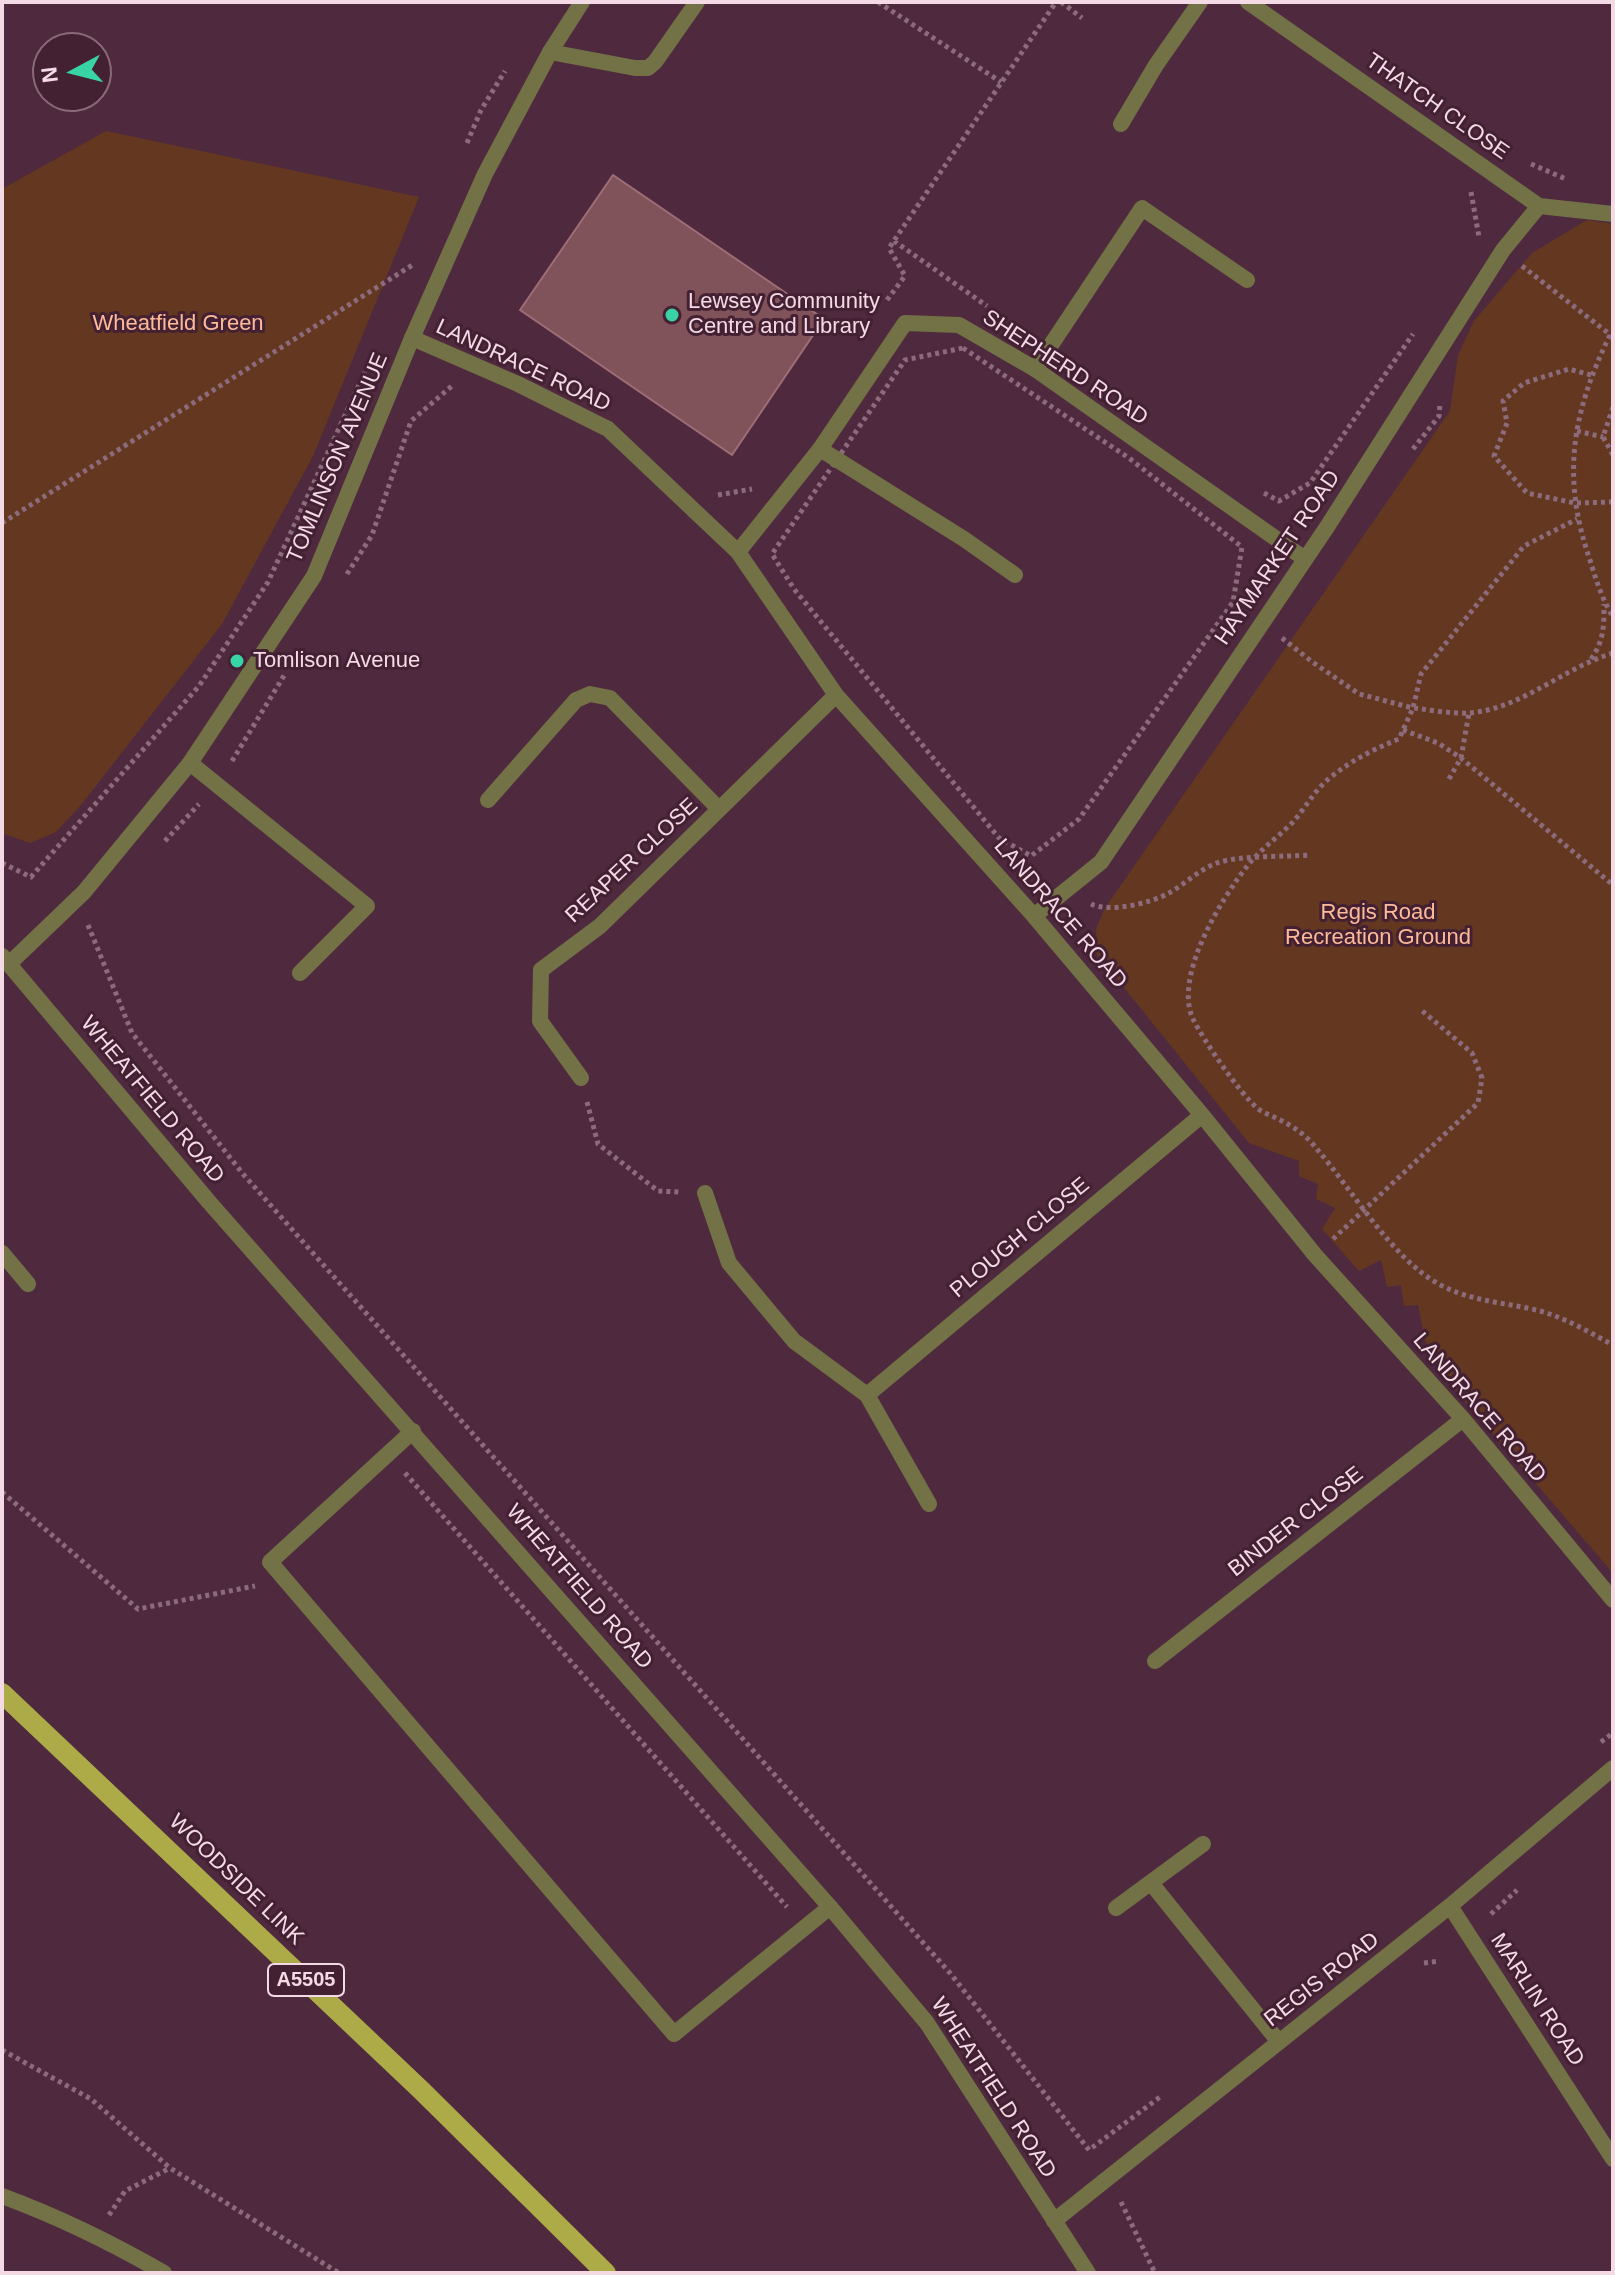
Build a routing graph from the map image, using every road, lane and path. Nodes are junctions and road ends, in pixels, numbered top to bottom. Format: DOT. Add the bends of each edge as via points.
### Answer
graph roads {
  1 [pos="582,2"];
  2 [pos="697,2"];
  3 [pos="878,2"];
  4 [pos="1058,2"];
  5 [pos="1200,2"];
  6 [pos="1248,2"];
  7 [pos="1082,18"];
  8 [pos="550,52"];
  9 [pos="506,69"];
  10 [pos="1001,82"];
  11 [pos="1121,124"];
  12 [pos="463,152"];
  13 [pos="1469,181"];
  14 [pos="1539,206"];
  15 [pos="1613,214"];
  16 [pos="1480,238"];
  17 [pos="420,250"];
  18 [pos="1503,250"];
  19 [pos="414,264"];
  20 [pos="408,276"];
  21 [pos="905,276"];
  22 [pos="1247,280"];
  23 [pos="1417,328"];
  24 [pos="1612,336"];
  25 [pos="412,338"];
  26 [pos="367,367"];
  27 [pos="1035,369"];
  28 [pos="1591,375"];
  29 [pos="457,381"];
  30 [pos="1613,407"];
  31 [pos="1577,431"];
  32 [pos="1603,437"];
  33 [pos="820,449"];
  34 [pos="1613,455"];
  35 [pos="838,461"];
  36 [pos="1279,501"];
  37 [pos="1613,502"];
  38 [pos="1575,503"];
  39 [pos="1577,519"];
  40 [pos="2,523"];
  41 [pos="738,552"];
  42 [pos="1305,559"];
  43 [pos="347,575"];
  44 [pos="1015,575"];
  45 [pos="1604,602"];
  46 [pos="1613,617"];
  47 [pos="1277,634"];
  48 [pos="1613,653"];
  49 [pos="1591,660"];
  50 [pos="290,667"];
  51 [pos="836,695"];
  52 [pos="1413,708"];
  53 [pos="1469,713"];
  54 [pos="1403,730"];
  55 [pos="1461,758"];
  56 [pos="190,763"];
  57 [pos="1449,779"];
  58 [pos="217,785"];
  59 [pos="488,800"];
  60 [pos="719,809"];
  61 [pos="163,843"];
  62 [pos="1310,855"];
  63 [pos="1255,858"];
  64 [pos="2,863"];
  65 [pos="1613,885"];
  66 [pos="1080,899"];
  67 [pos="98,914"];
  68 [pos="1034,916"];
  69 [pos="6,960"];
  70 [pos="300,973"];
  71 [pos="1420,1009"];
  72 [pos="581,1078"];
  73 [pos="1202,1115"];
  74 [pos="705,1193"];
  75 [pos="1365,1209"];
  76 [pos="2,1253"];
  77 [pos="1315,1255"];
  78 [pos="28,1284"];
  79 [pos="1613,1345"];
  80 [pos="867,1395"];
  81 [pos="1463,1419"];
  82 [pos="413,1431"];
  83 [pos="390,1453"];
  84 [pos="2,1492"];
  85 [pos="929,1504"];
  86 [pos="285,1579"];
  87 [pos="1613,1600"];
  88 [pos="1155,1661"];
  89 [pos="2,1693"];
  90 [pos="1613,1768"];
  91 [pos="1203,1844"];
  92 [pos="1151,1883"];
  93 [pos="1450,1906"];
  94 [pos="830,1907"];
  95 [pos="1116,1908"];
  96 [pos="806,1927"];
  97 [pos="1279,2042"];
  98 [pos="2,2050"];
  99 [pos="1089,2150"];
  100 [pos="1613,2159"];
  101 [pos="170,2168"];
  102 [pos="2,2196"];
  103 [pos="1120,2201"];
  104 [pos="109,2216"];
  105 [pos="1054,2221"];
  106 [pos="164,2273"];
  107 [pos="339,2273"];
  108 [pos="606,2273"];
  109 [pos="1088,2273"];
  110 [pos="1155,2273"];
  1 -- 8 [label="street, TOMLINSON AVENUE"];
  2 -- 8 [label="street" via="648,68"];
  3 -- 10 [label="path"];
  4 -- 7 [label="path"];
  4 -- 10 [label="path"];
  5 -- 11 [label="street"];
  6 -- 14 [label="street, THATCH CLOSE"];
  8 -- 25 [label="street, TOMLINSON AVENUE" via="485,174"];
  9 -- 12 [label="path"];
  10 -- 21 [label="path" via="889,248"];
  13 -- 16 [label="path"];
  14 -- 15 [label="street, THATCH CLOSE"];
  14 -- 18 [label="street, HAYMARKET ROAD"];
  17 -- 19 [label="path"];
  18 -- 24 [label="path"];
  18 -- 42 [label="street, HAYMARKET ROAD"];
  19 -- 20 [label="path"];
  19 -- 40 [label="path"];
  22 -- 27 [label="street" via="1142,208"];
  23 -- 36 [label="path" via="1310,483"];
  24 -- 28 [label="path"];
  25 -- 41 [label="street, LANDRACE ROAD" via="608,429"];
  25 -- 56 [label="street, TOMLINSON AVENUE" via="314,576"];
  26 -- 64 [label="path" via="268,582 199,686 31,877"];
  27 -- 33 [label="street, SHEPHERD ROAD" via="959,325 905,323"];
  27 -- 42 [label="street, SHEPHERD ROAD"];
  28 -- 31 [label="path"];
  28 -- 38 [label="path" via="1569,369 1524,383 1503,401 1507,423 1494,456 1527,493"];
  29 -- 43 [label="path" via="411,421 372,535"];
  30 -- 32 [label="path"];
  31 -- 32 [label="path"];
  31 -- 38 [label="path"];
  32 -- 34 [label="path"];
  33 -- 35 [label="street"];
  33 -- 41 [label="street, SHEPHERD ROAD"];
  35 -- 35 [label="path" via="772,554 794,589 999,838 1031,856 1079,819 1233,602 1242,547 1129,458 963,348 905,360"];
  35 -- 44 [label="street"];
  37 -- 38 [label="path"];
  38 -- 39 [label="path"];
  39 -- 45 [label="path"];
  39 -- 52 [label="path" via="1524,546 1421,674"];
  41 -- 51 [label="street, LANDRACE ROAD"];
  42 -- 68 [label="street, HAYMARKET ROAD" via="1101,862"];
  45 -- 46 [label="path"];
  45 -- 49 [label="path" via="1601,645"];
  47 -- 52 [label="path" via="1359,694"];
  48 -- 49 [label="path"];
  49 -- 53 [label="path" via="1509,704"];
  50 -- 58 [label="path"];
  51 -- 60 [label="street, REAPER CLOSE"];
  51 -- 68 [label="street, LANDRACE ROAD"];
  52 -- 53 [label="path"];
  52 -- 54 [label="path"];
  53 -- 55 [label="path"];
  54 -- 55 [label="path"];
  54 -- 63 [label="path" via="1399,739 1328,779"];
  55 -- 57 [label="path"];
  55 -- 65 [label="path"];
  56 -- 58 [label="street"];
  56 -- 69 [label="street, TOMLINSON AVENUE" via="84,892"];
  58 -- 61 [label="path"];
  58 -- 70 [label="street" via="367,906"];
  59 -- 60 [label="street" via="576,700 590,694 610,698"];
  60 -- 72 [label="street, REAPER CLOSE" via="600,926 541,970 540,1021"];
  62 -- 63 [label="path"];
  63 -- 66 [label="path" via="1217,863 1166,895 1124,906 1101,909"];
  63 -- 75 [label="path" via="1202,939 1191,974 1191,1016 1258,1109 1306,1137"];
  67 -- 99 [label="path" via="88,925 132,1033 243,1174 950,1973"];
  68 -- 73 [label="street, LANDRACE ROAD"];
  69 -- 82 [label="street, WHEATFIELD ROAD" via="209,1202"];
  71 -- 75 [label="path" via="1472,1053 1482,1078 1478,1103"];
  72 -- 74 [label="path" via="598,1144 658,1191"];
  73 -- 77 [label="street, LANDRACE ROAD"];
  73 -- 80 [label="street, PLOUGH CLOSE"];
  74 -- 80 [label="street" via="729,1263 794,1341"];
  75 -- 77 [label="path"];
  75 -- 79 [label="path" via="1404,1255 1437,1283 1482,1301 1538,1311"];
  76 -- 78 [label="street"];
  77 -- 81 [label="street, LANDRACE ROAD"];
  80 -- 85 [label="street"];
  81 -- 87 [label="street, LANDRACE ROAD"];
  81 -- 88 [label="street, BINDER CLOSE"];
  82 -- 83 [label="street"];
  82 -- 94 [label="street, WHEATFIELD ROAD"];
  83 -- 86 [label="street" via="270,1562"];
  83 -- 96 [label="path"];
  84 -- 86 [label="path" via="138,1609"];
  86 -- 96 [label="street" via="674,2034"];
  89 -- 108 [label="main road, WOODSIDE LINK / A5505" via="410,2079"];
  90 -- 93 [label="street, REGIS ROAD"];
  91 -- 92 [label="street"];
  92 -- 95 [label="street"];
  92 -- 97 [label="street"];
  93 -- 97 [label="street, REGIS ROAD"];
  93 -- 100 [label="street, MARLIN ROAD"];
  94 -- 96 [label="street"];
  94 -- 105 [label="street, WHEATFIELD ROAD" via="927,2023"];
  97 -- 105 [label="street, REGIS ROAD"];
  98 -- 101 [label="path" via="91,2099"];
  101 -- 104 [label="path" via="125,2191"];
  101 -- 107 [label="path"];
  102 -- 106 [label="street" via="78,2227"];
  103 -- 110 [label="path"];
  105 -- 109 [label="street, WHEATFIELD ROAD"];
}
